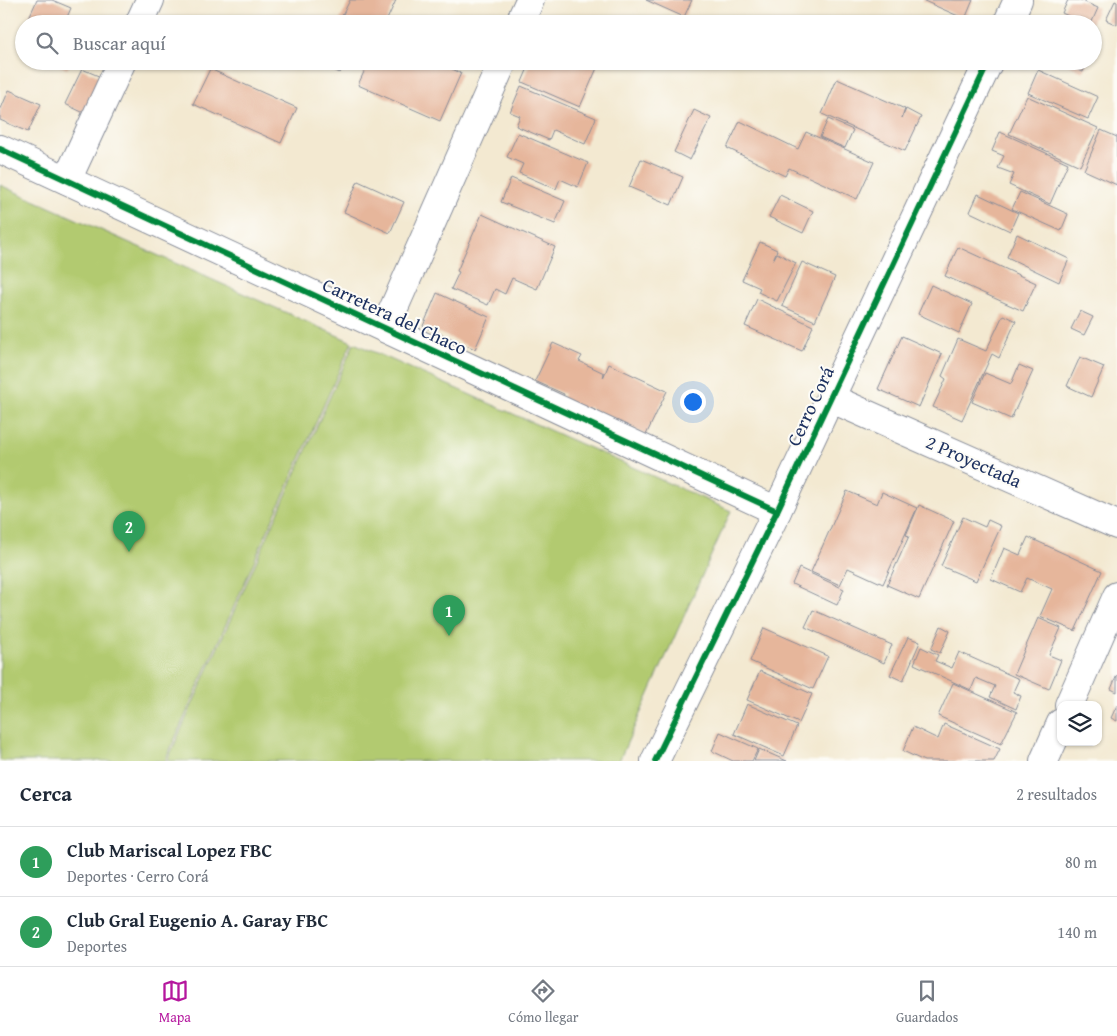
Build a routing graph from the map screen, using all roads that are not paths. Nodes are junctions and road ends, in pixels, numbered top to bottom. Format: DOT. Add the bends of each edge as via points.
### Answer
graph roads {
  1 [pos="150,0"];
  2 [pos="530,0"];
  3 [pos="1018,0"];
  4 [pos="143,15"];
  5 [pos="523,15"];
  6 [pos="1010,15"];
  7 [pos="118,70"];
  8 [pos="499,70"];
  9 [pos="985,70"];
  10 [pos="0,149"];
  11 [pos="67,180"];
  12 [pos="385,328"];
  13 [pos="830,398"];
  14 [pos="776,511"];
  15 [pos="1117,525"];
  16 [pos="1117,596"];
  17 [pos="1071,701"];
  18 [pos="1057,732"];
  19 [pos="655,761"];
  20 [pos="1044,761"];
  1 -- 4 [label="street"];
  2 -- 5 [label="street"];
  3 -- 6 [label="street"];
  7 -- 11 [label="street"];
  8 -- 12 [label="street"];
  9 -- 13 [label="street, Cerro Corá"];
  10 -- 11 [label="street, Carretera del Chaco"];
  11 -- 12 [label="street, Carretera del Chaco"];
  12 -- 14 [label="street, Carretera del Chaco"];
  13 -- 14 [label="street, Cerro Corá"];
  13 -- 15 [label="street, 2 Proyectada"];
  14 -- 19 [label="street, Cerro Corá"];
  16 -- 17 [label="street"];
  18 -- 20 [label="street"];
}
